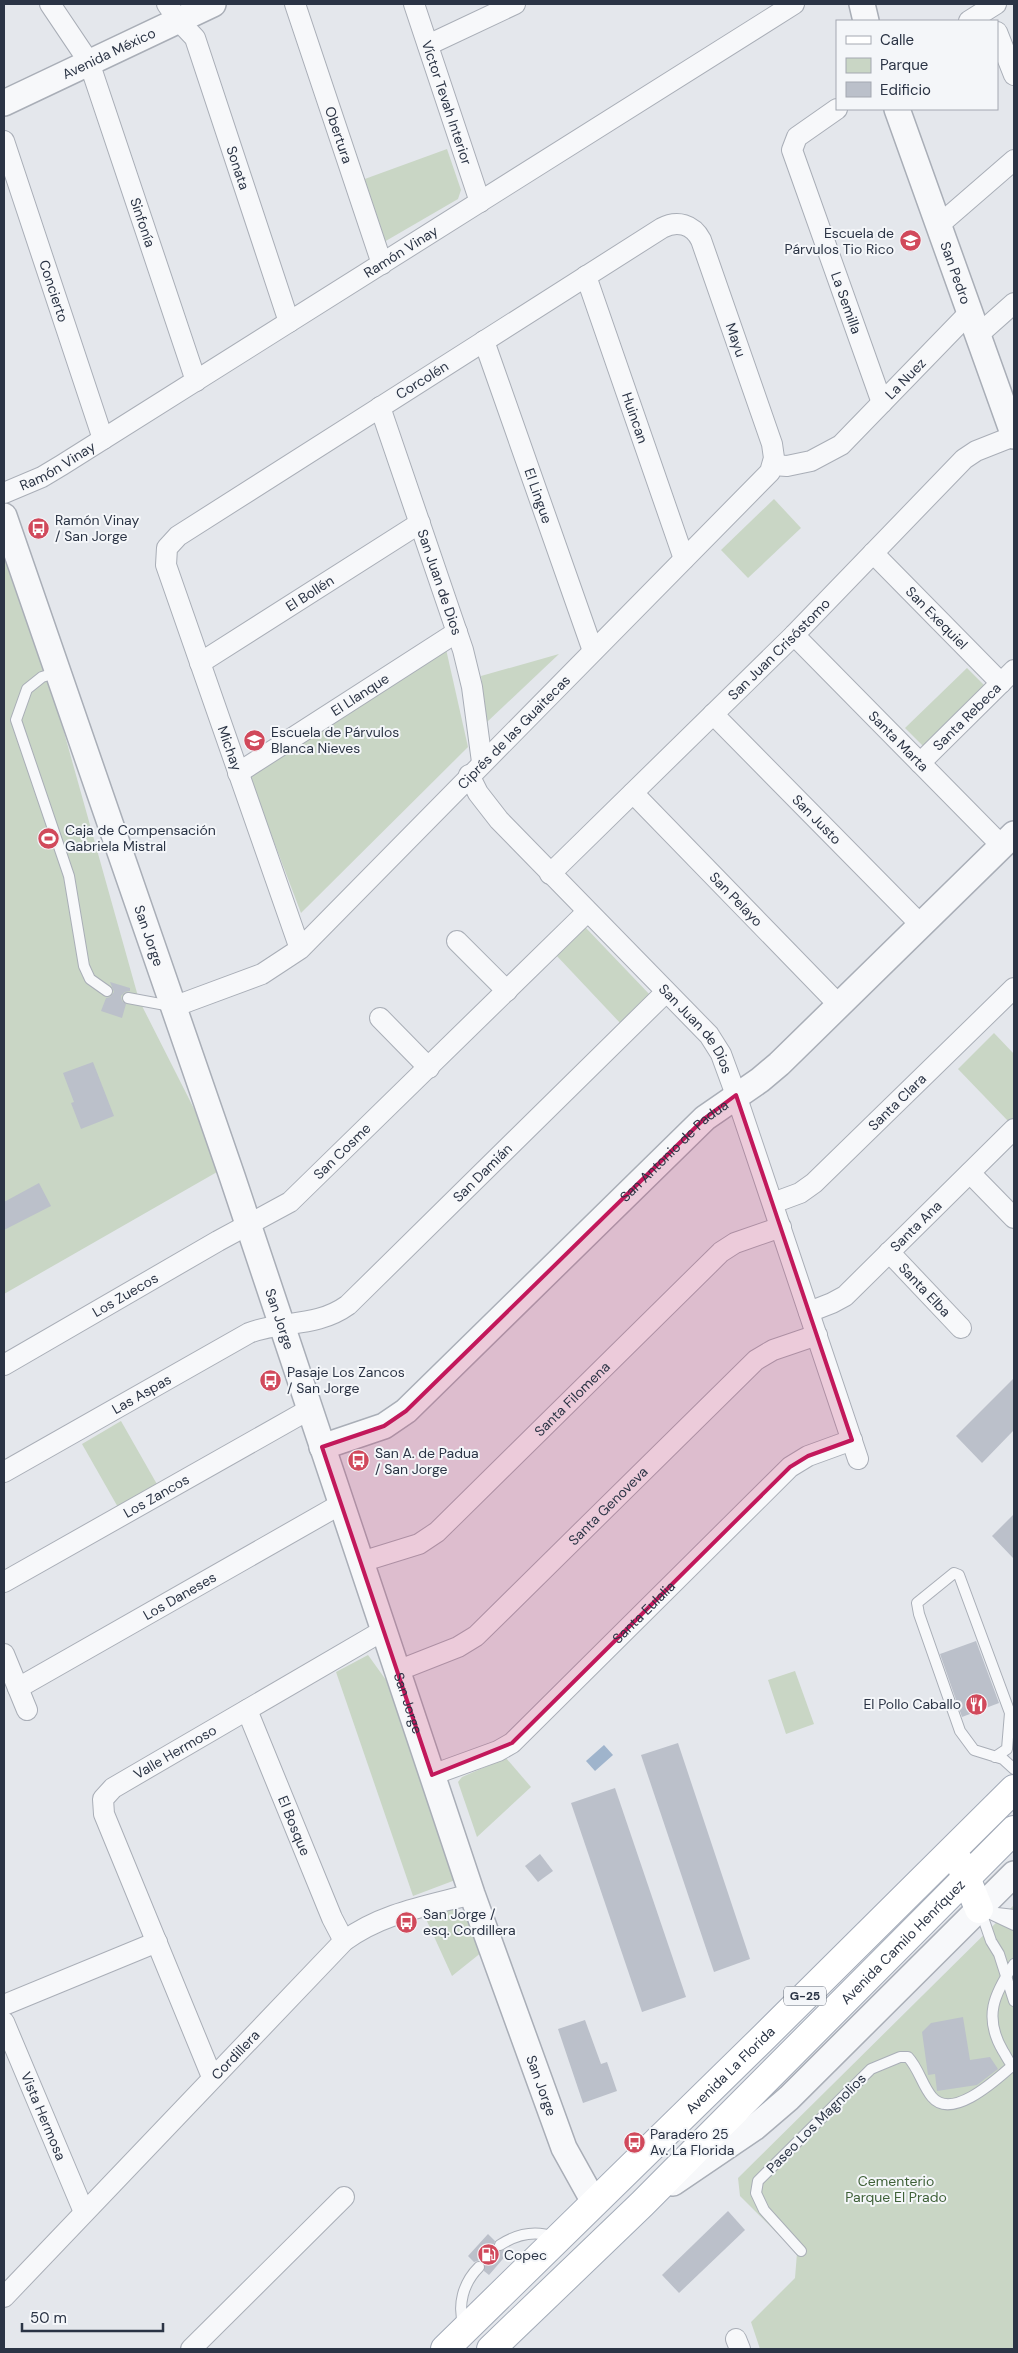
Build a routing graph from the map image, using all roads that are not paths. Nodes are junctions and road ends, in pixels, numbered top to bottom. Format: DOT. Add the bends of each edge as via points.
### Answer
graph roads {
  1 [pos="50,4"];
  2 [pos="213,4"];
  3 [pos="295,4"];
  4 [pos="414,4"];
  5 [pos="514,4"];
  6 [pos="794,4"];
  7 [pos="862,4"];
  8 [pos="992,11"];
  9 [pos="173,12"];
  10 [pos="866,20"];
  11 [pos="971,20"];
  12 [pos="998,35"];
  13 [pos="428,45"];
  14 [pos="89,62"];
  15 [pos="1014,76"];
  16 [pos="4,103"];
  17 [pos="836,110"];
  18 [pos="897,110"];
  19 [pos="4,141"];
  20 [pos="1014,160"];
  21 [pos="480,202"];
  22 [pos="683,224"];
  23 [pos="939,225"];
  24 [pos="382,264"];
  25 [pos="586,276"];
  26 [pos="1014,302"];
  27 [pos="970,312"];
  28 [pos="289,322"];
  29 [pos="978,335"];
  30 [pos="484,341"];
  31 [pos="196,381"];
  32 [pos="1006,390"];
  33 [pos="882,403"];
  34 [pos="380,407"];
  35 [pos="1014,436"];
  36 [pos="103,440"];
  37 [pos="773,465"];
  38 [pos="4,493"];
  39 [pos="4,516"];
  40 [pos="420,523"];
  41 [pos="167,548"];
  42 [pos="873,553"];
  43 [pos="684,559"];
  44 [pos="457,632"];
  45 [pos="794,635"];
  46 [pos="593,650"];
  47 [pos="200,663"];
  48 [pos="58,672"];
  49 [pos="1008,677"];
  50 [pos="713,714"];
  51 [pos="920,763"];
  52 [pos="475,769"];
  53 [pos="238,773"];
  54 [pos="633,793"];
  55 [pos="1008,840"];
  56 [pos="550,874"];
  57 [pos="587,912"];
  58 [pos="921,925"];
  59 [pos="457,941"];
  60 [pos="300,949"];
  61 [pos="1014,988"];
  62 [pos="108,991"];
  63 [pos="507,991"];
  64 [pos="666,992"];
  65 [pos="128,998"];
  66 [pos="839,1005"];
  67 [pos="173,1007"];
  68 [pos="380,1018"];
  69 [pos="429,1068"];
  70 [pos="736,1096"];
  71 [pos="1014,1129"];
  72 [pos="970,1173"];
  73 [pos="773,1203"];
  74 [pos="1014,1218"];
  75 [pos="248,1224"];
  76 [pos="781,1227"];
  77 [pos="889,1252"];
  78 [pos="809,1312"];
  79 [pos="282,1326"];
  80 [pos="961,1328"];
  81 [pos="817,1335"];
  82 [pos="4,1365"];
  83 [pos="310,1409"];
  84 [pos="852,1440"];
  85 [pos="322,1447"];
  86 [pos="858,1459"];
  87 [pos="4,1472"];
  88 [pos="341,1504"];
  89 [pos="361,1562"];
  90 [pos="4,1582"];
  91 [pos="384,1630"];
  92 [pos="4,1654"];
  93 [pos="397,1671"];
  94 [pos="18,1688"];
  95 [pos="27,1710"];
  96 [pos="247,1710"];
  97 [pos="995,1757"];
  98 [pos="1014,1769"];
  99 [pos="432,1775"];
  100 [pos="1014,1789"];
  101 [pos="974,1827"];
  102 [pos="1014,1830"];
  103 [pos="1014,1874"];
  104 [pos="965,1878"];
  105 [pos="472,1894"];
  106 [pos="979,1908"];
  107 [pos="1014,1915"];
  108 [pos="1014,1925"];
  109 [pos="344,1941"];
  110 [pos="156,1942"];
  111 [pos="1014,1964"];
  112 [pos="1006,1976"];
  113 [pos="1014,2001"];
  114 [pos="4,2004"];
  115 [pos="4,2022"];
  116 [pos="1013,2067"];
  117 [pos="212,2077"];
  118 [pos="344,2197"];
  119 [pos="594,2202"];
  120 [pos="642,2204"];
  121 [pos="84,2212"];
  122 [pos="558,2238"];
  123 [pos="500,2245"];
  124 [pos="801,2251"];
  125 [pos="479,2266"];
  126 [pos="32,2267"];
  127 [pos="4,2278"];
  128 [pos="4,2297"];
  129 [pos="464,2330"];
  130 [pos="200,2346"];
  131 [pos="445,2349"];
  132 [pos="491,2349"];
  1 -- 14 [label="street, Sinfonía"];
  2 -- 9 [label="street, Avenida México"];
  3 -- 24 [label="street, Obertura"];
  4 -- 13 [label="street, Víctor Tevah Interior"];
  5 -- 13 [label="street"];
  6 -- 21 [label="street, Ramón Vinay"];
  7 -- 10 [label="street"];
  8 -- 11 [label="street"];
  9 -- 14 [label="street, Avenida México"];
  9 -- 28 [label="street, Sonata" via="195,38"];
  12 -- 15 [label="street"];
  13 -- 21 [label="street, Víctor Tevah Interior"];
  14 -- 16 [label="street, Avenida México"];
  14 -- 31 [label="street, Sinfonía"];
  17 -- 33 [label="street, La Semilla" via="797,138 792,146 793,154"];
  18 -- 23 [label="street, San Pedro"];
  19 -- 36 [label="street, Concierto"];
  20 -- 23 [label="street"];
  21 -- 24 [label="street, Ramón Vinay"];
  22 -- 25 [label="street, Corcolén" via="662,228"];
  22 -- 37 [label="street, Mayu" via="694,230 701,240 772,444"];
  23 -- 27 [label="street, San Pedro"];
  24 -- 28 [label="street, Ramón Vinay"];
  25 -- 30 [label="street, Corcolén"];
  25 -- 43 [label="street, Huincan"];
  26 -- 29 [label="street"];
  27 -- 29 [label="street, San Pedro"];
  27 -- 33 [label="street, La Nuez"];
  28 -- 31 [label="street, Ramón Vinay"];
  29 -- 32 [label="street, San Pedro"];
  30 -- 34 [label="street, Corcolén"];
  30 -- 46 [label="street, El Lingue"];
  31 -- 36 [label="street, Ramón Vinay"];
  32 -- 35 [label="street, San Pedro"];
  33 -- 37 [label="street, La Nuez" via="841,445 811,461"];
  34 -- 40 [label="street, San Juan de Dios"];
  34 -- 41 [label="street, Corcolén" via="178,536"];
  35 -- 42 [label="street, San Juan Crisóstomo" via="964,459"];
  36 -- 38 [label="street, Ramón Vinay" via="42,477"];
  37 -- 43 [label="street, Ciprés de las Guaitecas"];
  39 -- 48 [label="street, San Jorge"];
  40 -- 44 [label="street, San Juan de Dios"];
  40 -- 47 [label="street, El Bollén"];
  41 -- 47 [label="street, Michay" via="166,565"];
  42 -- 45 [label="street, San Juan Crisóstomo"];
  42 -- 49 [label="street, San Exequiel"];
  43 -- 46 [label="street, Ciprés de las Guaitecas"];
  44 -- 52 [label="street, San Juan de Dios" via="468,668"];
  44 -- 53 [label="street, El Llanque"];
  45 -- 50 [label="street, San Juan Crisóstomo"];
  45 -- 51 [label="street, Santa Marta"];
  46 -- 52 [label="street, Ciprés de las Guaitecas"];
  47 -- 53 [label="street, Michay"];
  48 -- 62 [label="lane" via="42,677 27,689 16,720 69,876 84,966 90,980"];
  48 -- 67 [label="street, San Jorge"];
  49 -- 51 [label="street, Santa Rebeca"];
  50 -- 54 [label="street, San Juan Crisóstomo"];
  50 -- 58 [label="street, San Justo"];
  51 -- 55 [label="street, Santa Marta"];
  52 -- 56 [label="street, San Juan de Dios" via="478,793 498,820"];
  52 -- 60 [label="street, Ciprés de las Guaitecas"];
  53 -- 60 [label="street, Michay"];
  54 -- 56 [label="street, San Juan Crisóstomo"];
  54 -- 66 [label="street, San Pelayo"];
  55 -- 58 [label="street, San Antonio de Padua"];
  56 -- 57 [label="street, San Juan de Dios"];
  57 -- 63 [label="street, San Cosme"];
  57 -- 64 [label="street, San Juan de Dios"];
  58 -- 66 [label="street, San Antonio de Padua"];
  59 -- 63 [label="street"];
  60 -- 67 [label="street, Ciprés de las Guaitecas" via="262,974"];
  61 -- 73 [label="street, Santa Clara" via="814,1183 800,1193"];
  63 -- 69 [label="street, San Cosme"];
  64 -- 70 [label="street, San Juan de Dios" via="713,1040"];
  64 -- 79 [label="street, San Damián" via="348,1305 326,1317"];
  65 -- 67 [label="lane"];
  66 -- 70 [label="street, San Antonio de Padua" via="779,1064"];
  67 -- 75 [label="street, San Jorge"];
  68 -- 69 [label="street"];
  69 -- 75 [label="street, San Cosme" via="300,1194"];
  70 -- 73 [label="street, San Juan de Dios"];
  70 -- 85 [label="street, San Antonio de Padua" via="701,1122 406,1411 384,1426"];
  71 -- 72 [label="street, Santa Ana"];
  72 -- 74 [label="street"];
  72 -- 77 [label="street, Santa Ana"];
  73 -- 76 [label="street, San Juan de Dios"];
  75 -- 79 [label="street, San Jorge"];
  75 -- 82 [label="street, Los Zuecos"];
  76 -- 78 [label="street, San Juan de Dios"];
  76 -- 89 [label="street, Santa Filomena" via="735,1243 721,1252 438,1532 420,1544"];
  77 -- 78 [label="street, Santa Ana" via="845,1296"];
  77 -- 80 [label="street, Santa Elba"];
  78 -- 81 [label="street, San Juan de Dios"];
  79 -- 83 [label="street, San Jorge"];
  79 -- 87 [label="street, Las Aspas" via="249,1333"];
  81 -- 84 [label="street, San Juan de Dios"];
  81 -- 93 [label="street, Santa Genoveva" via="773,1350 756,1360 470,1640"];
  83 -- 85 [label="street, San Jorge"];
  83 -- 90 [label="street, Los Zancos"];
  84 -- 86 [label="street, San Juan de Dios"];
  84 -- 99 [label="street, Santa Eulalia" via="808,1456 786,1470 512,1743"];
  85 -- 88 [label="street, San Jorge"];
  88 -- 89 [label="street, San Jorge"];
  88 -- 94 [label="street, Los Daneses"];
  89 -- 91 [label="street, San Jorge"];
  91 -- 93 [label="street, San Jorge"];
  91 -- 96 [label="street, Valle Hermoso"];
  92 -- 94 [label="street"];
  93 -- 99 [label="street, San Jorge"];
  94 -- 95 [label="street"];
  96 -- 109 [label="street, El Bosque"];
  96 -- 110 [label="street, Valle Hermoso" via="113,1788 103,1799 104,1814"];
  97 -- 97 [label="lane" via="974,1750 960,1731 919,1614 917,1603 954,1573 959,1575 1010,1713 1007,1748"];
  97 -- 98 [label="lane" via="1003,1759"];
  99 -- 105 [label="street, San Jorge"];
  100 -- 101 [label="main road, Avenida La Florida / G-25"];
  101 -- 104 [label="main road" via="961,1852"];
  101 -- 119 [label="main road, Avenida La Florida / G-25"];
  102 -- 104 [label="main road, Avenida Camilo Henríquez / G-25"];
  103 -- 106 [label="street, Avenida Camilo Henríquez"];
  104 -- 106 [label="main road"];
  104 -- 120 [label="main road, Avenida Camilo Henríquez / G-25"];
  105 -- 109 [label="street, Cordillera" via="385,1918 369,1924"];
  105 -- 119 [label="street, San Jorge" via="564,2148"];
  106 -- 107 [label="lane"];
  106 -- 108 [label="lane"];
  106 -- 112 [label="lane"];
  106 -- 120 [label="street, Avenida Camilo Henríquez" via="773,2112"];
  109 -- 117 [label="street, Cordillera"];
  110 -- 114 [label="street"];
  110 -- 117 [label="street, Valle Hermoso"];
  111 -- 112 [label="lane"];
  112 -- 113 [label="lane"];
  112 -- 116 [label="lane" via="995,1996 991,2013 998,2042"];
  115 -- 121 [label="street, Vista Hermosa"];
  116 -- 124 [label="lane, Paseo Los Magnolios" via="982,2092 944,2104 931,2096 908,2057 871,2069 758,2181 756,2193 764,2210"];
  117 -- 121 [label="street, Cordillera"];
  118 -- 130 [label="street"];
  119 -- 122 [label="main road, Avenida La Florida / G-25"];
  120 -- 132 [label="main road, Avenida Camilo Henríquez / G-25"];
  121 -- 126 [label="street, Cordillera"];
  122 -- 123 [label="lane" via="548,2234 526,2234"];
  122 -- 129 [label="main road, Avenida La Florida / G-25"];
  125 -- 129 [label="lane" via="468,2281 461,2300"];
  126 -- 127 [label="street, Cordillera"];
  126 -- 128 [label="street, Cordillera"];
  129 -- 131 [label="main road, Avenida La Florida / G-25"];
}
